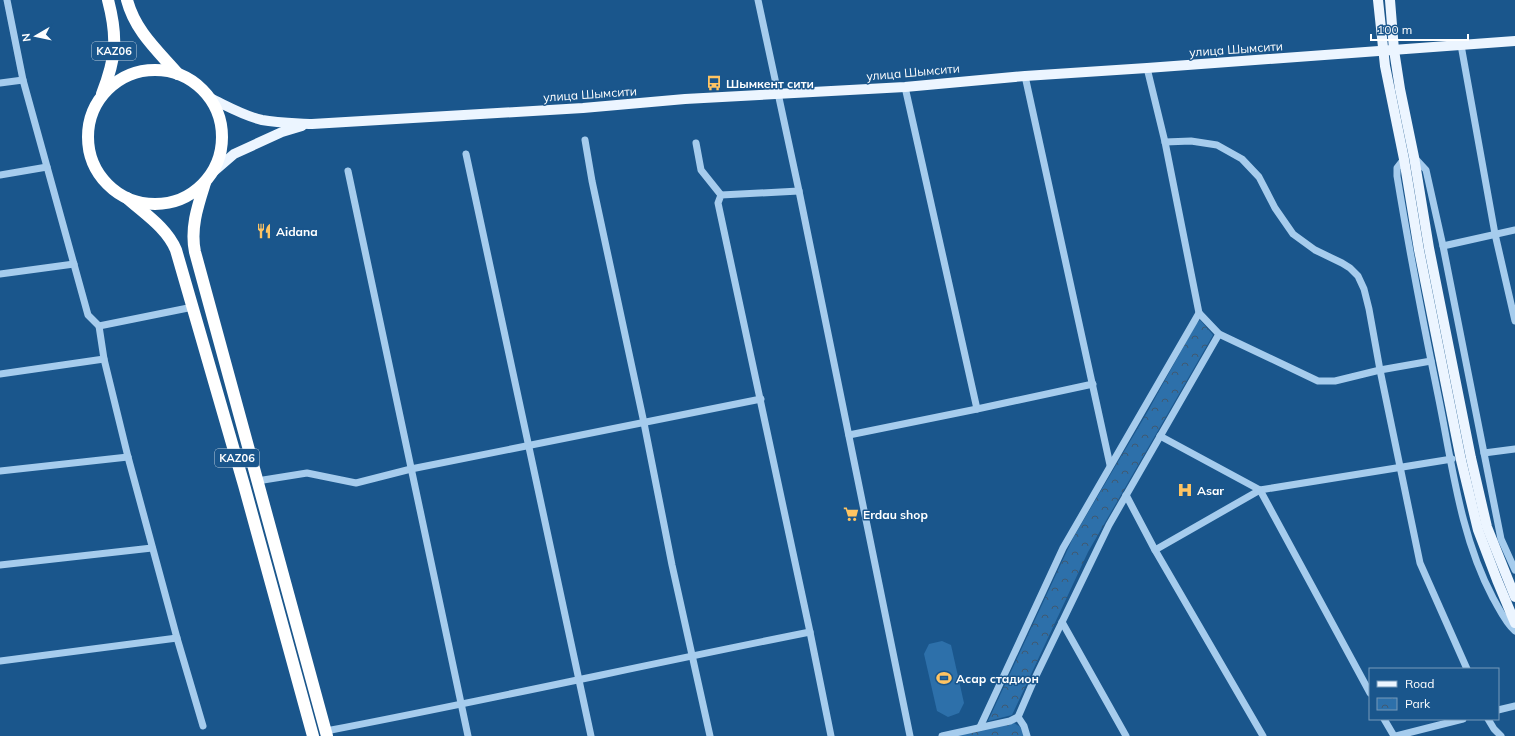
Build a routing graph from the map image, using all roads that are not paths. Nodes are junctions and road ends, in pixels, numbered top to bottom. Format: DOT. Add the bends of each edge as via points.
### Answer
graph roads {
  1 [pos="7,0"];
  2 [pos="108,0"];
  3 [pos="126,0"];
  4 [pos="758,0"];
  5 [pos="1378,0"];
  6 [pos="1390,0"];
  7 [pos="1515,41"];
  8 [pos="1461,45"];
  9 [pos="1394,50"];
  10 [pos="1383,51"];
  11 [pos="1148,68"];
  12 [pos="178,74"];
  13 [pos="1025,76"];
  14 [pos="23,80"];
  15 [pos="0,83"];
  16 [pos="905,87"];
  17 [pos="779,95"];
  18 [pos="210,98"];
  19 [pos="100,100"];
  20 [pos="312,124"];
  21 [pos="585,140"];
  22 [pos="1165,142"];
  23 [pos="696,143"];
  24 [pos="466,154"];
  25 [pos="1409,158"];
  26 [pos="47,167"];
  27 [pos="348,171"];
  28 [pos="0,175"];
  29 [pos="208,178"];
  30 [pos="799,191"];
  31 [pos="721,195"];
  32 [pos="128,198"];
  33 [pos="1515,230"];
  34 [pos="1495,234"];
  35 [pos="1443,246"];
  36 [pos="74,264"];
  37 [pos="0,274"];
  38 [pos="193,307"];
  39 [pos="1199,313"];
  40 [pos="1515,321"];
  41 [pos="99,326"];
  42 [pos="1218,334"];
  43 [pos="104,359"];
  44 [pos="1432,361"];
  45 [pos="1380,370"];
  46 [pos="0,374"];
  47 [pos="1093,384"];
  48 [pos="761,399"];
  49 [pos="977,409"];
  50 [pos="644,423"];
  51 [pos="849,435"];
  52 [pos="1160,436"];
  53 [pos="529,445"];
  54 [pos="1515,448"];
  55 [pos="1484,453"];
  56 [pos="128,457"];
  57 [pos="1452,459"];
  58 [pos="1110,465"];
  59 [pos="1399,467"];
  60 [pos="411,469"];
  61 [pos="0,470"];
  62 [pos="257,481"];
  63 [pos="1260,490"];
  64 [pos="1126,495"];
  65 [pos="1467,530"];
  66 [pos="1478,530"];
  67 [pos="152,548"];
  68 [pos="1155,550"];
  69 [pos="0,565"];
  70 [pos="1515,570"];
  71 [pos="1515,597"];
  72 [pos="1062,622"];
  73 [pos="1515,623"];
  74 [pos="1515,630"];
  75 [pos="810,632"];
  76 [pos="178,638"];
  77 [pos="692,656"];
  78 [pos="0,661"];
  79 [pos="1466,668"];
  80 [pos="579,681"];
  81 [pos="1369,691"];
  82 [pos="462,705"];
  83 [pos="1515,706"];
  84 [pos="1499,710"];
  85 [pos="1018,717"];
  86 [pos="1385,720"];
  87 [pos="1459,720"];
  88 [pos="1489,720"];
  89 [pos="204,726"];
  90 [pos="980,728"];
  91 [pos="326,734"];
  92 [pos="313,736"];
  93 [pos="468,736"];
  94 [pos="591,736"];
  95 [pos="710,736"];
  96 [pos="831,736"];
  97 [pos="910,736"];
  98 [pos="942,736"];
  99 [pos="1027,736"];
  100 [pos="1126,736"];
  101 [pos="1263,736"];
  102 [pos="1395,736"];
  103 [pos="1501,736"];
  1 -- 14 [label="street"];
  2 -- 19 [label="highway, KАZ06" via="114,22 115,43 112,63"];
  3 -- 12 [label="highway, KАZ06" via="136,25"];
  4 -- 17 [label="street"];
  5 -- 10 [label="main road"];
  6 -- 9 [label="main road"];
  7 -- 8 [label="main road, улица Шымсити"];
  8 -- 9 [label="main road, улица Шымсити"];
  8 -- 34 [label="street"];
  9 -- 10 [label="main road, улица Шымсити"];
  9 -- 25 [label="main road"];
  10 -- 11 [label="main road, улица Шымсити"];
  10 -- 25 [label="main road"];
  11 -- 13 [label="main road, улица Шымсити"];
  11 -- 22 [label="street"];
  12 -- 18 [label="highway, KАZ06" via="201,88"];
  12 -- 19 [label="highway, KАZ06" via="158,70 132,74 114,85"];
  13 -- 16 [label="main road, улица Шымсити"];
  13 -- 47 [label="street"];
  14 -- 15 [label="street"];
  14 -- 26 [label="street"];
  16 -- 17 [label="main road, улица Шымсити"];
  16 -- 49 [label="street"];
  17 -- 20 [label="main road, улица Шымсити"];
  17 -- 30 [label="street"];
  18 -- 20 [label="main road, улица Шымсити" via="262,120"];
  18 -- 29 [label="highway, KАZ06" via="219,116 222,135 220,155"];
  19 -- 32 [label="highway, KАZ06" via="90,123 88,140 91,156 105,181"];
  20 -- 29 [label="main road, улица Шымсити" via="282,132 234,154"];
  21 -- 50 [label="street"];
  22 -- 39 [label="street"];
  22 -- 45 [label="street" via="1191,141 1217,145 1242,159 1259,177 1275,208 1293,234 1314,250 1342,262 1358,276 1364,289"];
  23 -- 31 [label="street" via="701,170"];
  24 -- 53 [label="street"];
  25 -- 35 [label="street" via="1426,170"];
  25 -- 44 [label="street" via="1398,168 1396,176"];
  25 -- 66 [label="main road" via="1419,250 1461,460"];
  25 -- 71 [label="main road" via="1471,458 1488,527"];
  26 -- 28 [label="street"];
  26 -- 36 [label="street"];
  27 -- 60 [label="street"];
  29 -- 32 [label="highway, KАZ06" via="188,196 169,203 148,204"];
  29 -- 62 [label="highway, KАZ06" via="197,210 193,242"];
  30 -- 31 [label="street"];
  30 -- 51 [label="street"];
  31 -- 48 [label="street" via="718,203"];
  32 -- 38 [label="highway, KАZ06" via="172,240"];
  33 -- 34 [label="street"];
  34 -- 35 [label="street"];
  34 -- 40 [label="street"];
  35 -- 55 [label="street"];
  36 -- 37 [label="street"];
  36 -- 41 [label="street" via="88,315"];
  38 -- 41 [label="street"];
  38 -- 92 [label="highway, KАZ06"];
  39 -- 42 [label="street"];
  39 -- 58 [label="street"];
  41 -- 43 [label="street"];
  42 -- 45 [label="street" via="1318,381"];
  42 -- 52 [label="street"];
  43 -- 46 [label="street"];
  43 -- 56 [label="street"];
  44 -- 45 [label="street"];
  44 -- 57 [label="street"];
  45 -- 59 [label="street"];
  47 -- 49 [label="street"];
  47 -- 58 [label="street"];
  48 -- 50 [label="street"];
  48 -- 75 [label="street"];
  49 -- 51 [label="street"];
  50 -- 53 [label="street"];
  50 -- 77 [label="street"];
  51 -- 97 [label="street"];
  52 -- 63 [label="street"];
  52 -- 64 [label="street"];
  53 -- 60 [label="street"];
  53 -- 80 [label="street"];
  54 -- 55 [label="street"];
  55 -- 70 [label="street" via="1501,539"];
  56 -- 61 [label="street"];
  56 -- 67 [label="street"];
  57 -- 59 [label="street"];
  57 -- 65 [label="street"];
  58 -- 90 [label="street" via="1063,548"];
  59 -- 63 [label="street"];
  59 -- 79 [label="street" via="1420,563"];
  60 -- 62 [label="street" via="356,483 307,473"];
  60 -- 82 [label="street"];
  62 -- 91 [label="highway, KАZ06"];
  63 -- 68 [label="street"];
  63 -- 81 [label="street"];
  64 -- 68 [label="street"];
  64 -- 72 [label="street"];
  65 -- 66 [label="street"];
  65 -- 74 [label="street" via="1490,592 1505,621"];
  66 -- 73 [label="main road"];
  67 -- 69 [label="street"];
  67 -- 76 [label="street"];
  68 -- 101 [label="street"];
  72 -- 85 [label="street"];
  72 -- 100 [label="street"];
  75 -- 77 [label="street"];
  75 -- 96 [label="street"];
  76 -- 78 [label="street"];
  76 -- 89 [label="street"];
  77 -- 80 [label="street"];
  77 -- 95 [label="street"];
  80 -- 82 [label="street"];
  80 -- 94 [label="street"];
  82 -- 91 [label="street"];
  82 -- 93 [label="street"];
  83 -- 84 [label="street"];
  85 -- 90 [label="street"];
  85 -- 99 [label="street"];
  86 -- 102 [label="street"];
  87 -- 102 [label="street"];
  88 -- 103 [label="street"];
  90 -- 98 [label="street"];
}
